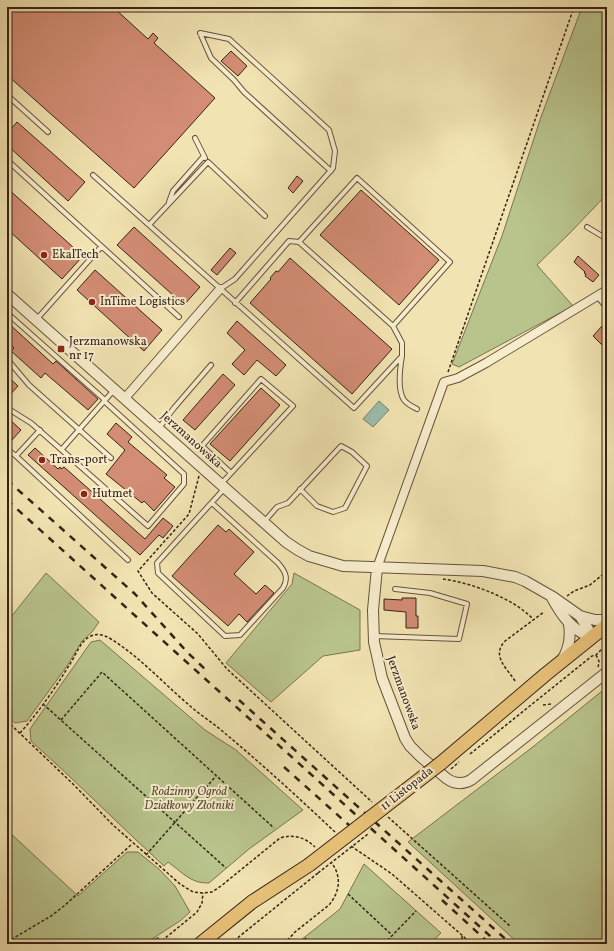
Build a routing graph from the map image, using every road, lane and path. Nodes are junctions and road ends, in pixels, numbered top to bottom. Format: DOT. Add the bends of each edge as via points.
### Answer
graph roads {
  1 [pos="574,7"];
  2 [pos="7,95"];
  3 [pos="48,132"];
  4 [pos="195,138"];
  5 [pos="204,156"];
  6 [pos="7,160"];
  7 [pos="208,162"];
  8 [pos="331,171"];
  9 [pos="93,175"];
  10 [pos="167,206"];
  11 [pos="265,216"];
  12 [pos="149,225"];
  13 [pos="587,227"];
  14 [pos="607,239"];
  15 [pos="299,242"];
  16 [pos="101,247"];
  17 [pos="220,289"];
  18 [pos="607,290"];
  19 [pos="7,294"];
  20 [pos="597,296"];
  21 [pos="235,303"];
  22 [pos="607,308"];
  23 [pos="7,313"];
  24 [pos="178,317"];
  25 [pos="36,320"];
  26 [pos="393,326"];
  27 [pos="402,356"];
  28 [pos="7,360"];
  29 [pos="211,365"];
  30 [pos="444,382"];
  31 [pos="115,390"];
  32 [pos="125,398"];
  33 [pos="105,401"];
  34 [pos="7,408"];
  35 [pos="417,409"];
  36 [pos="158,428"];
  37 [pos="80,429"];
  38 [pos="40,430"];
  39 [pos="7,449"];
  40 [pos="62,449"];
  41 [pos="16,456"];
  42 [pos="111,458"];
  43 [pos="204,470"];
  44 [pos="231,473"];
  45 [pos="223,487"];
  46 [pos="300,490"];
  47 [pos="212,503"];
  48 [pos="263,522"];
  49 [pos="128,560"];
  50 [pos="377,568"];
  51 [pos="607,571"];
  52 [pos="441,579"];
  53 [pos="395,589"];
  54 [pos="551,596"];
  55 [pos="566,597"];
  56 [pos="544,612"];
  57 [pos="580,616"];
  58 [pos="533,619"];
  59 [pos="607,620"];
  60 [pos="569,624"];
  61 [pos="607,625"];
  62 [pos="373,636"];
  63 [pos="591,638"];
  64 [pos="607,644"];
  65 [pos="560,662"];
  66 [pos="607,672"];
  67 [pos="515,681"];
  68 [pos="43,704"];
  69 [pos="61,720"];
  70 [pos="7,721"];
  71 [pos="20,733"];
  72 [pos="470,754"];
  73 [pos="464,758"];
  74 [pos="455,759"];
  75 [pos="216,776"];
  76 [pos="373,802"];
  77 [pos="385,813"];
  78 [pos="174,823"];
  79 [pos="274,828"];
  80 [pos="338,834"];
  81 [pos="133,843"];
  82 [pos="349,844"];
  83 [pos="146,855"];
  84 [pos="156,864"];
  85 [pos="226,868"];
  86 [pos="314,869"];
  87 [pos="203,893"];
  88 [pos="348,894"];
  89 [pos="416,911"];
  90 [pos="510,926"];
  91 [pos="392,935"];
  92 [pos="462,935"];
  93 [pos="305,938"];
  94 [pos="7,942"];
  95 [pos="158,944"];
  96 [pos="200,944"];
  97 [pos="230,944"];
  98 [pos="311,944"];
  99 [pos="384,944"];
  100 [pos="462,944"];
  101 [pos="472,944"];
  1 -- 30 [label="path"];
  2 -- 3 [label="lane"];
  4 -- 5 [label="lane"];
  5 -- 7 [label="lane"];
  5 -- 10 [label="lane" via="173,191"];
  6 -- 16 [label="lane"];
  7 -- 10 [label="lane"];
  7 -- 11 [label="lane"];
  8 -- 8 [label="lane" via="335,151 329,130 230,39 200,33 211,58 244,92"];
  8 -- 17 [label="lane" via="235,279"];
  9 -- 12 [label="lane"];
  10 -- 12 [label="lane"];
  12 -- 17 [label="lane"];
  13 -- 14 [label="lane"];
  15 -- 21 [label="lane" via="289,241"];
  15 -- 26 [label="lane"];
  15 -- 26 [label="lane" via="357,178 450,262"];
  16 -- 24 [label="lane"];
  16 -- 25 [label="lane"];
  17 -- 21 [label="lane"];
  17 -- 32 [label="street"];
  18 -- 20 [label="street"];
  19 -- 25 [label="street, Jerzmanowska"];
  20 -- 22 [label="lane"];
  20 -- 30 [label="street" via="486,363 458,378"];
  21 -- 27 [label="lane" via="354,408"];
  23 -- 33 [label="lane"];
  25 -- 31 [label="street, Jerzmanowska"];
  26 -- 27 [label="lane" via="402,343"];
  27 -- 35 [label="lane" via="402,397 405,402"];
  28 -- 37 [label="lane" via="29,385"];
  29 -- 36 [label="lane"];
  30 -- 50 [label="street"];
  31 -- 32 [label="street, Jerzmanowska"];
  31 -- 33 [label="lane"];
  32 -- 36 [label="street, Jerzmanowska"];
  33 -- 37 [label="lane"];
  33 -- 40 [label="lane" via="184,474 184,484 148,526"];
  34 -- 38 [label="lane"];
  36 -- 43 [label="street, Jerzmanowska"];
  37 -- 40 [label="lane"];
  37 -- 42 [label="lane"];
  38 -- 40 [label="lane"];
  38 -- 41 [label="lane"];
  39 -- 41 [label="lane"];
  41 -- 49 [label="lane"];
  43 -- 45 [label="street, Jerzmanowska"];
  43 -- 76 [label="path" via="189,514 138,571 152,593 198,634 227,669"];
  44 -- 44 [label="lane" via="293,406 261,378 202,446"];
  44 -- 45 [label="lane"];
  45 -- 47 [label="lane"];
  45 -- 48 [label="street, Jerzmanowska"];
  46 -- 46 [label="lane" via="341,446 367,466 345,508 333,512 322,508"];
  46 -- 48 [label="lane" via="288,503 277,507"];
  47 -- 47 [label="lane" via="157,563 158,574 225,636 240,635 283,588 287,576 278,563"];
  48 -- 50 [label="street, Jerzmanowska" via="286,542 309,556 343,566"];
  50 -- 54 [label="street, Jerzmanowska" via="502,574 526,581"];
  50 -- 62 [label="street, Jerzmanowska"];
  51 -- 55 [label="path" via="590,585"];
  52 -- 58 [label="path" via="490,592 509,601"];
  53 -- 62 [label="lane" via="430,593 467,604 459,640"];
  54 -- 57 [label="street, Jerzmanowska"];
  54 -- 60 [label="street"];
  56 -- 58 [label="path"];
  57 -- 59 [label="street, Jerzmanowska"];
  57 -- 63 [label="street, Jerzmanowska"];
  58 -- 67 [label="path" via="505,641 500,650 501,661"];
  60 -- 63 [label="street"];
  60 -- 65 [label="street" via="569,644"];
  61 -- 63 [label="main road, 11 Listopada"];
  62 -- 66 [label="street, Jerzmanowska" via="382,678 405,738 420,757 456,783 471,780"];
  63 -- 65 [label="main road, 11 Listopada"];
  64 -- 72 [label="path"];
  65 -- 74 [label="main road, 11 Listopada"];
  68 -- 69 [label="path"];
  68 -- 71 [label="path"];
  68 -- 80 [label="path" via="90,636 98,633 110,638 160,678 189,706 218,726"];
  69 -- 75 [label="path" via="102,672"];
  69 -- 78 [label="path"];
  70 -- 71 [label="path"];
  71 -- 81 [label="path"];
  73 -- 74 [label="path"];
  74 -- 86 [label="main road, 11 Listopada, bridge"];
  75 -- 78 [label="path"];
  75 -- 79 [label="path"];
  77 -- 90 [label="path"];
  78 -- 83 [label="path"];
  78 -- 85 [label="path"];
  81 -- 83 [label="path"];
  81 -- 94 [label="path" via="64,906"];
  82 -- 92 [label="path" via="392,874"];
  83 -- 84 [label="path"];
  86 -- 96 [label="main road, 11 Listopada" via="252,902"];
  86 -- 97 [label="path"];
  87 -- 95 [label="path" via="202,903 197,912"];
  88 -- 91 [label="path"];
  89 -- 91 [label="path"];
  91 -- 99 [label="path"];
  92 -- 100 [label="path"];
  92 -- 101 [label="path"];
  93 -- 98 [label="path"];
}
